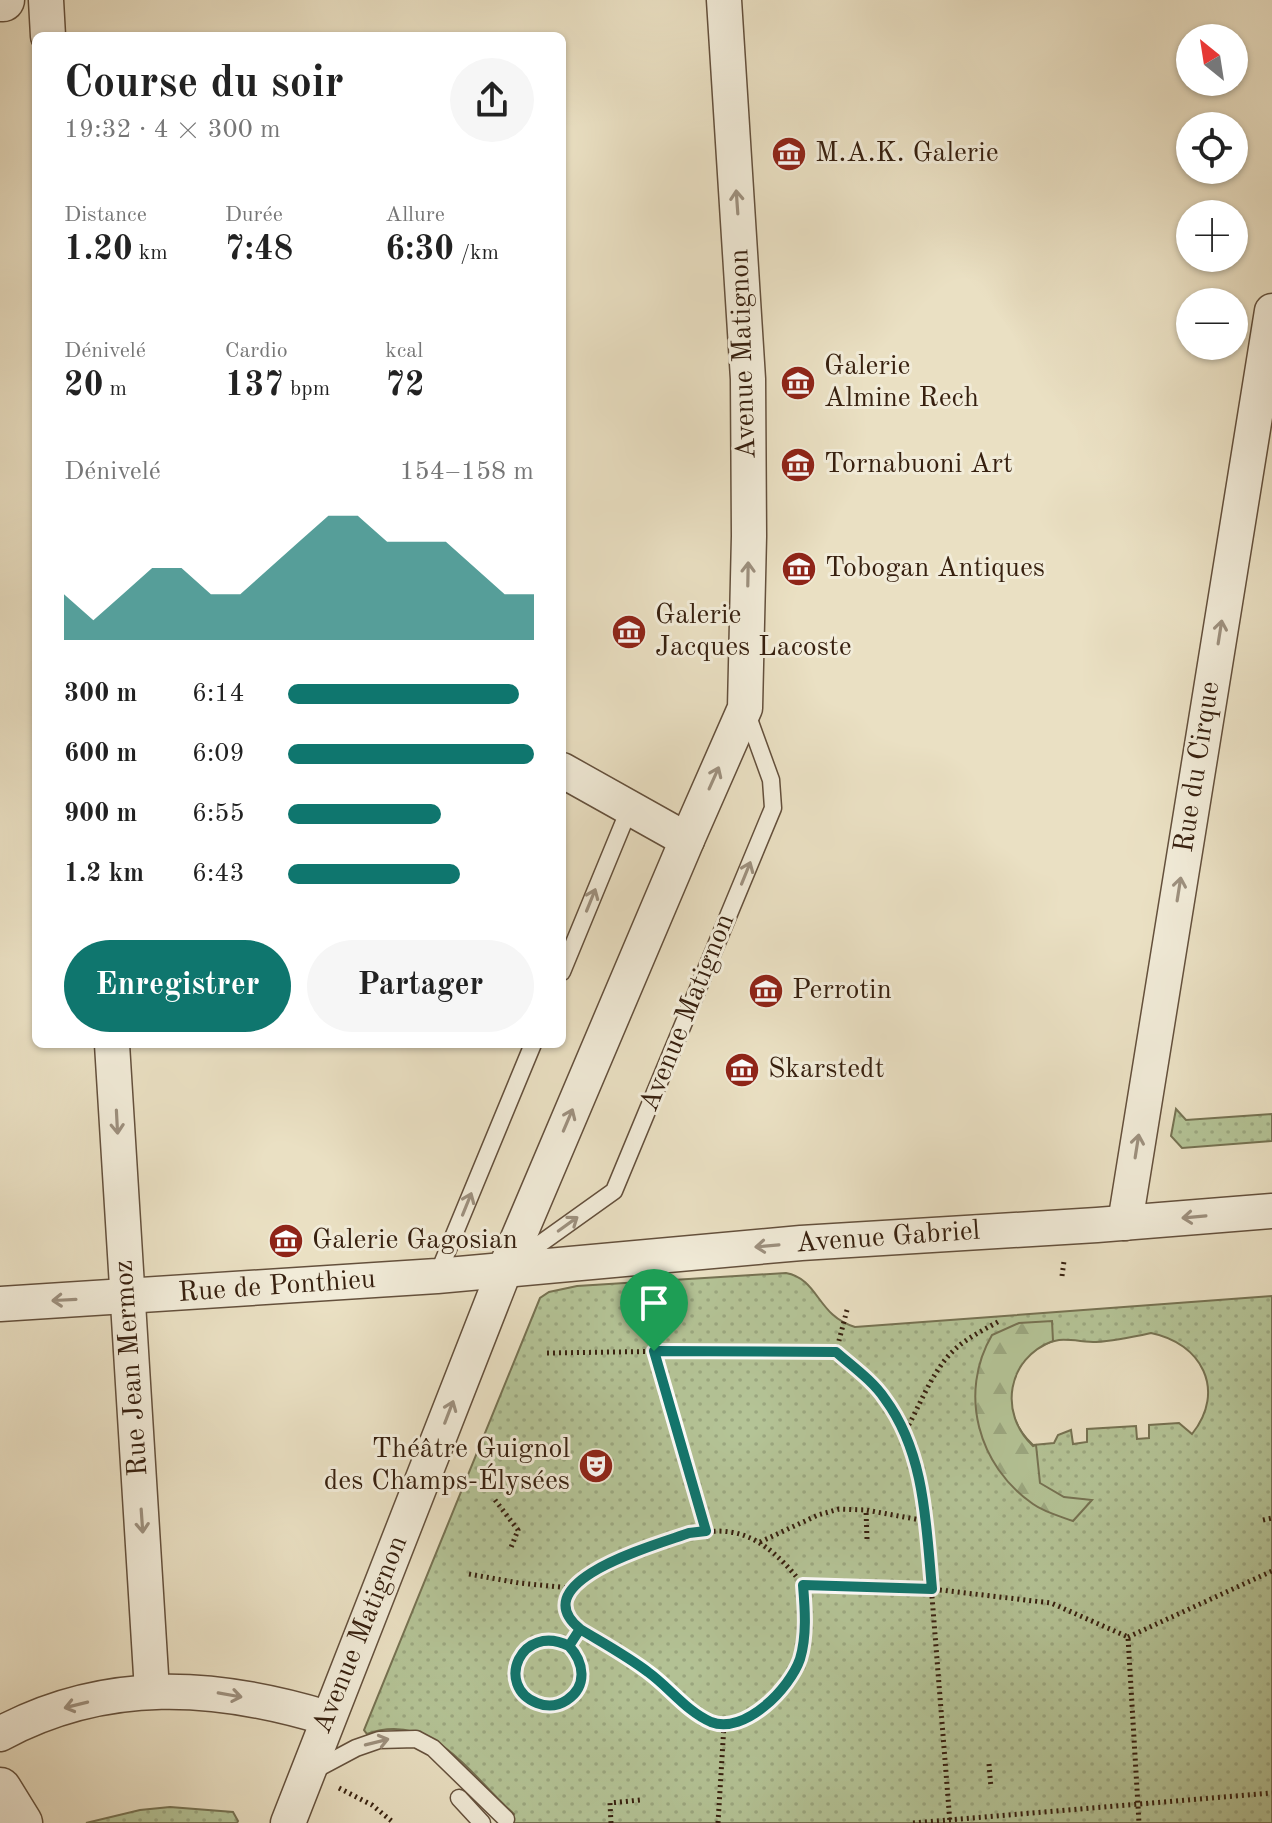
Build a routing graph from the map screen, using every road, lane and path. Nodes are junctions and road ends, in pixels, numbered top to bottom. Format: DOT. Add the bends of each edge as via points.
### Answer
graph roads {
  1 [pos="3,0"];
  2 [pos="46,0"];
  3 [pos="724,0"];
  4 [pos="0,13"];
  5 [pos="48,32"];
  6 [pos="1272,311"];
  7 [pos="745,708"];
  8 [pos="566,772"];
  9 [pos="630,807"];
  10 [pos="687,840"];
  11 [pos="566,962"];
  12 [pos="112,1048"];
  13 [pos="531,1048"];
  14 [pos="1272,1211"];
  15 [pos="1125,1223"];
  16 [pos="505,1269"];
  17 [pos="437,1276"];
  18 [pos="127,1296"];
  19 [pos="631,1298"];
  20 [pos="0,1304"];
  21 [pos="847,1310"];
  22 [pos="631,1318"];
  23 [pos="1001,1320"];
  24 [pos="654,1351"];
  25 [pos="836,1352"];
  26 [pos="547,1353"];
  27 [pos="906,1431"];
  28 [pos="495,1500"];
  29 [pos="866,1510"];
  30 [pos="1272,1518"];
  31 [pos="1263,1520"];
  32 [pos="926,1521"];
  33 [pos="706,1531"];
  34 [pos="867,1539"];
  35 [pos="760,1542"];
  36 [pos="510,1550"];
  37 [pos="1272,1571"];
  38 [pos="469,1574"];
  39 [pos="803,1585"];
  40 [pos="570,1588"];
  41 [pos="932,1589"];
  42 [pos="580,1629"];
  43 [pos="1128,1637"];
  44 [pos="569,1646"];
  45 [pos="152,1691"];
  46 [pos="327,1718"];
  47 [pos="724,1725"];
  48 [pos="0,1734"];
  49 [pos="989,1764"];
  50 [pos="306,1775"];
  51 [pos="339,1788"];
  52 [pos="991,1788"];
  53 [pos="0,1789"];
  54 [pos="1272,1793"];
  55 [pos="459,1798"];
  56 [pos="640,1800"];
  57 [pos="1137,1804"];
  58 [pos="506,1819"];
  59 [pos="950,1822"];
  60 [pos="21,1823"];
  61 [pos="288,1823"];
  62 [pos="394,1823"];
  63 [pos="482,1823"];
  64 [pos="611,1823"];
  65 [pos="718,1823"];
  66 [pos="913,1823"];
  67 [pos="1139,1823"];
  1 -- 4 [label="street"];
  2 -- 5 [label="street"];
  7 -- 3 [label="street, Avenue Matignon, one-way" via="748,379"];
  15 -- 6 [label="street, Rue du Cirque, one-way"];
  10 -- 7 [label="street, Avenue Matignon, one-way"];
  16 -- 7 [label="lane, Avenue Matignon, one-way" via="614,1191 773,808 771,780"];
  8 -- 9 [label="street"];
  9 -- 10 [label="street"];
  11 -- 9 [label="lane, one-way"];
  16 -- 10 [label="street, Avenue Matignon, one-way"];
  12 -- 18 [label="street, Rue Jean Mermoz, one-way"];
  17 -- 13 [label="lane, one-way"];
  14 -- 15 [label="street, Avenue Gabriel, one-way"];
  15 -- 16 [label="street, Avenue Gabriel, one-way" via="801,1243"];
  16 -- 17 [label="street, Rue de Ponthieu"];
  46 -- 16 [label="street, Avenue Matignon, one-way"];
  17 -- 18 [label="street, Rue de Ponthieu"];
  18 -- 20 [label="street, Rue de Ponthieu, one-way"];
  18 -- 45 [label="street, Rue Jean Mermoz, one-way"];
  19 -- 22 [label="path"];
  21 -- 25 [label="path"];
  23 -- 27 [label="path" via="951,1353"];
  24 -- 25 [label="path"];
  24 -- 26 [label="path"];
  24 -- 33 [label="path"];
  25 -- 27 [label="path" via="884,1396"];
  27 -- 32 [label="path"];
  28 -- 36 [label="path" via="518,1530"];
  29 -- 32 [label="path"];
  29 -- 34 [label="path"];
  29 -- 35 [label="path" via="818,1515"];
  30 -- 31 [label="path"];
  32 -- 41 [label="path"];
  33 -- 35 [label="path" via="745,1534"];
  33 -- 40 [label="path" via="680,1536 586,1574"];
  35 -- 39 [label="path" via="783,1559"];
  37 -- 43 [label="path"];
  38 -- 40 [label="path"];
  39 -- 41 [label="path"];
  39 -- 47 [label="path" via="800,1659 768,1705"];
  40 -- 42 [label="path" via="568,1615"];
  41 -- 43 [label="path" via="1051,1603"];
  41 -- 59 [label="path"];
  42 -- 44 [label="path"];
  42 -- 47 [label="path" via="651,1674 693,1712"];
  43 -- 57 [label="path"];
  44 -- 44 [label="path" via="581,1664 574,1695 544,1706 525,1696 516,1677 520,1655 537,1641"];
  45 -- 46 [label="street, one-way" via="209,1691"];
  45 -- 48 [label="street, one-way" via="62,1708"];
  46 -- 50 [label="street, Avenue Matignon"];
  47 -- 65 [label="path"];
  49 -- 52 [label="path"];
  50 -- 58 [label="lane, one-way" via="379,1740 416,1739 433,1748"];
  50 -- 61 [label="street, Avenue Matignon"];
  51 -- 62 [label="path"];
  53 -- 60 [label="street"];
  54 -- 57 [label="path"];
  55 -- 63 [label="lane"];
  56 -- 64 [label="path" via="610,1803"];
  57 -- 59 [label="path"];
  57 -- 67 [label="path"];
  59 -- 66 [label="path"];
}
